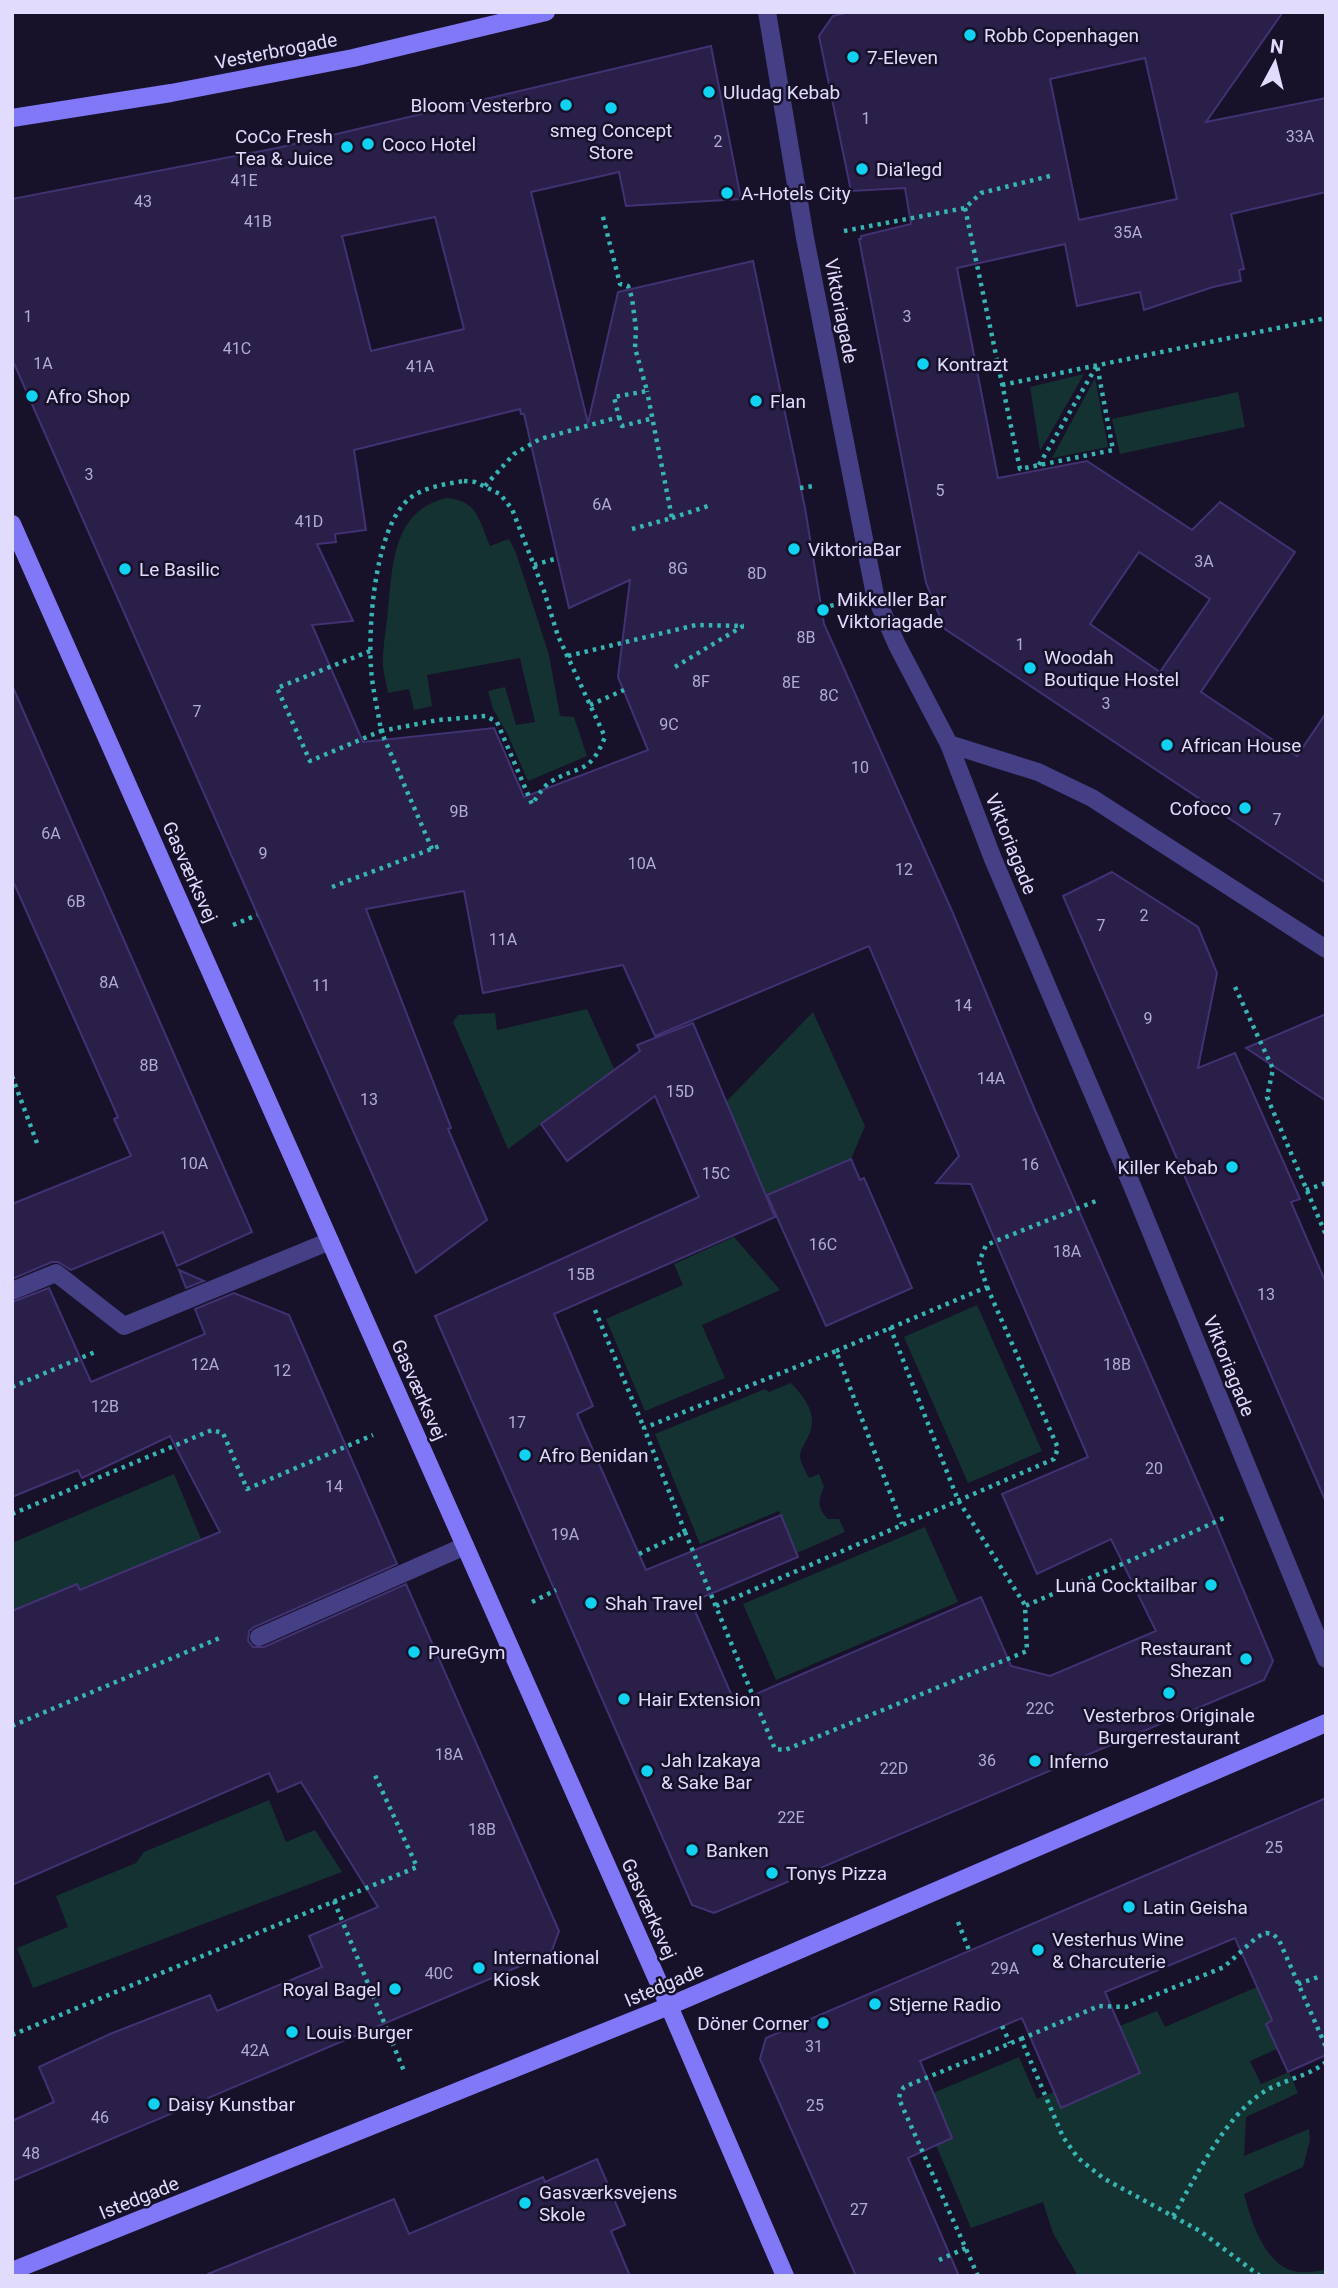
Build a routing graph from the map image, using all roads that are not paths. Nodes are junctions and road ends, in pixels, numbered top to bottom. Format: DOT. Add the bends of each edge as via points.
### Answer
graph roads {
  1 [pos="546,12"];
  2 [pos="767,12"];
  3 [pos="12,118"];
  4 [pos="12,524"];
  5 [pos="949,744"];
  6 [pos="1326,949"];
  7 [pos="330,1241"];
  8 [pos="12,1291"];
  9 [pos="466,1546"];
  10 [pos="259,1637"];
  11 [pos="1326,1659"];
  12 [pos="1326,1723"];
  13 [pos="669,2006"];
  14 [pos="12,2271"];
  15 [pos="785,2276"];
  1 -- 3 [label="street, Vesterbrogade" via="353,58"];
  2 -- 5 [label="street, Viktoriagade" via="805,238 875,595"];
  4 -- 7 [label="street, Gasværksvej"];
  5 -- 6 [label="street" via="1038,772 1093,798"];
  5 -- 11 [label="street, Viktoriagade"];
  7 -- 8 [label="street" via="124,1326 56,1273"];
  7 -- 9 [label="street, Gasværksvej"];
  9 -- 10 [label="street"];
  9 -- 13 [label="street, Gasværksvej"];
  12 -- 13 [label="street, Istedgade"];
  13 -- 14 [label="street, Istedgade"];
  13 -- 15 [label="street, Gasværksvej"];
}
